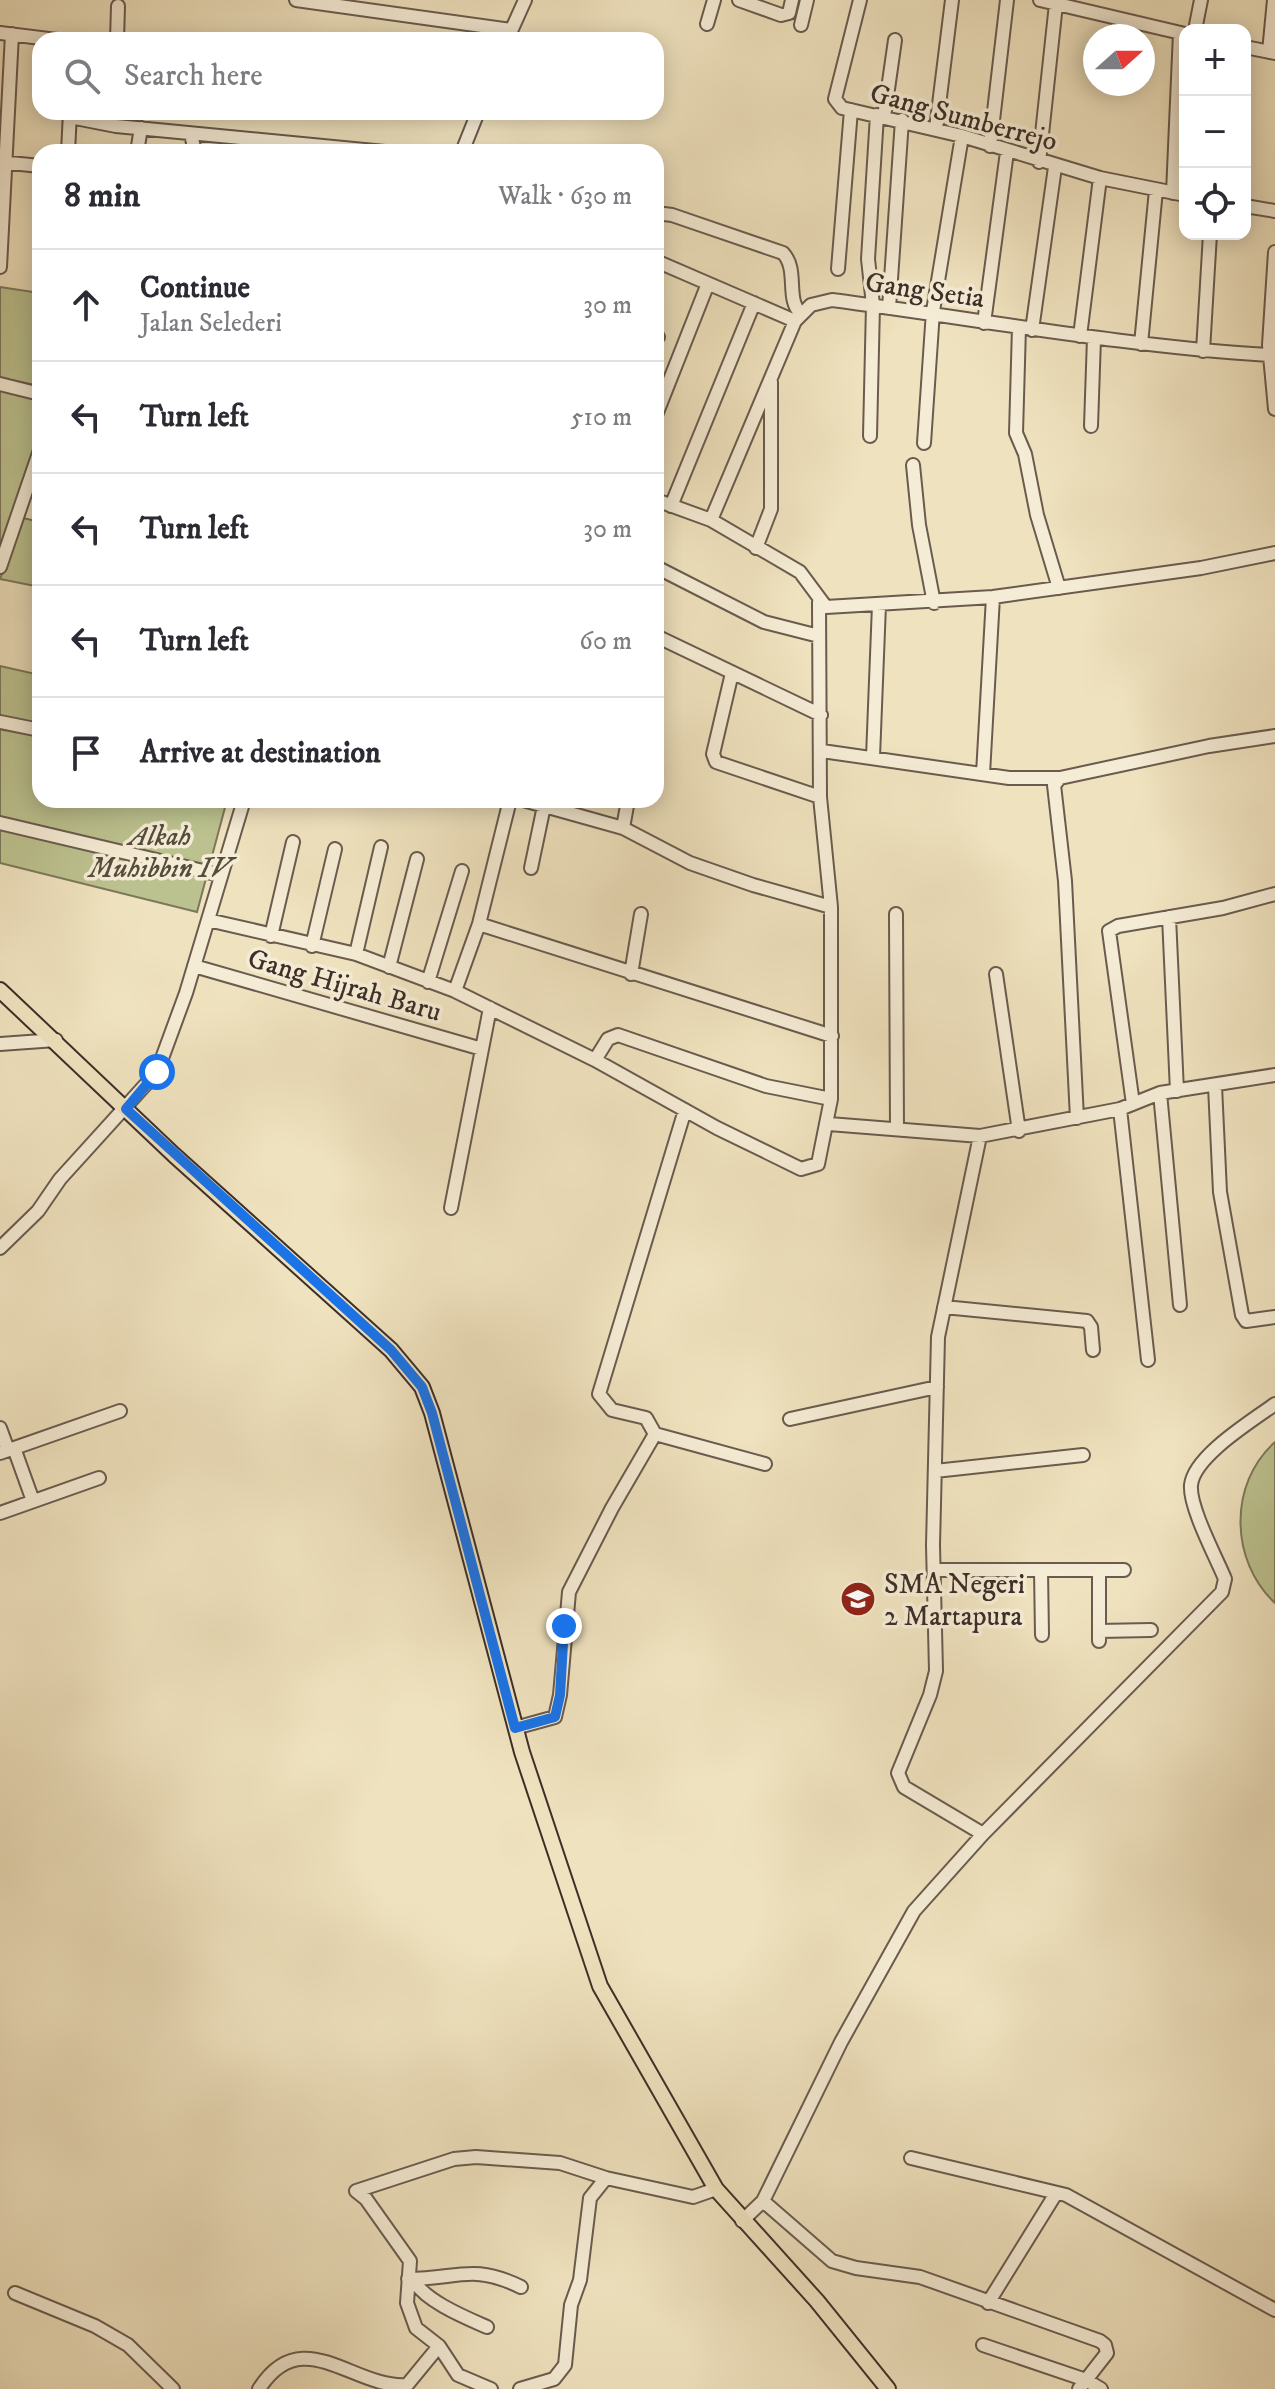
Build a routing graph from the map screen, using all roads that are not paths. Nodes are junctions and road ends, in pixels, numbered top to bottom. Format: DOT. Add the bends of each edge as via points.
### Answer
graph roads {
  1 [pos="296,0"];
  2 [pos="525,0"];
  3 [pos="714,0"];
  4 [pos="739,0"];
  5 [pos="792,0"];
  6 [pos="807,0"];
  7 [pos="860,0"];
  8 [pos="952,0"];
  9 [pos="1007,0"];
  10 [pos="1040,0"];
  11 [pos="1104,0"];
  12 [pos="1201,0"];
  13 [pos="1274,0"];
  14 [pos="1056,4"];
  15 [pos="118,6"];
  16 [pos="1101,16"];
  17 [pos="707,24"];
  18 [pos="1196,24"];
  19 [pos="801,25"];
  20 [pos="117,32"];
  21 [pos="491,32"];
  22 [pos="510,32"];
  23 [pos="6,33"];
  24 [pos="1179,33"];
  25 [pos="32,37"];
  26 [pos="895,40"];
  27 [pos="1251,48"];
  28 [pos="1272,53"];
  29 [pos="1181,96"];
  30 [pos="851,110"];
  31 [pos="880,116"];
  32 [pos="70,120"];
  33 [pos="93,120"];
  34 [pos="116,120"];
  35 [pos="475,120"];
  36 [pos="902,120"];
  37 [pos="116,126"];
  38 [pos="141,128"];
  39 [pos="936,129"];
  40 [pos="191,134"];
  41 [pos="962,136"];
  42 [pos="68,144"];
  43 [pos="138,144"];
  44 [pos="193,144"];
  45 [pos="299,144"];
  46 [pos="465,144"];
  47 [pos="990,146"];
  48 [pos="1007,152"];
  49 [pos="3,162"];
  50 [pos="1039,162"];
  51 [pos="32,165"];
  52 [pos="1055,167"];
  53 [pos="1179,168"];
  54 [pos="1100,178"];
  55 [pos="1156,190"];
  56 [pos="1179,194"];
  57 [pos="1251,207"];
  58 [pos="1275,211"];
  59 [pos="664,214"];
  60 [pos="1210,240"];
  61 [pos="1275,252"];
  62 [pos="664,265"];
  63 [pos="0,267"];
  64 [pos="838,269"];
  65 [pos="707,286"];
  66 [pos="1274,296"];
  67 [pos="754,303"];
  68 [pos="873,305"];
  69 [pos="889,308"];
  70 [pos="933,311"];
  71 [pos="798,317"];
  72 [pos="984,323"];
  73 [pos="1026,328"];
  74 [pos="1080,336"];
  75 [pos="1094,338"];
  76 [pos="1141,344"];
  77 [pos="1271,349"];
  78 [pos="1203,351"];
  79 [pos="771,375"];
  80 [pos="0,384"];
  81 [pos="32,392"];
  82 [pos="664,395"];
  83 [pos="1275,409"];
  84 [pos="1091,426"];
  85 [pos="870,436"];
  86 [pos="924,443"];
  87 [pos="913,465"];
  88 [pos="32,473"];
  89 [pos="664,503"];
  90 [pos="671,506"];
  91 [pos="711,520"];
  92 [pos="756,548"];
  93 [pos="1275,553"];
  94 [pos="0,567"];
  95 [pos="664,571"];
  96 [pos="1059,588"];
  97 [pos="993,597"];
  98 [pos="819,602"];
  99 [pos="934,603"];
  100 [pos="879,605"];
  101 [pos="819,636"];
  102 [pos="664,640"];
  103 [pos="732,673"];
  104 [pos="821,715"];
  105 [pos="0,722"];
  106 [pos="32,728"];
  107 [pos="1275,736"];
  108 [pos="822,751"];
  109 [pos="873,757"];
  110 [pos="983,774"];
  111 [pos="1060,778"];
  112 [pos="820,797"];
  113 [pos="241,808"];
  114 [pos="508,808"];
  115 [pos="544,808"];
  116 [pos="551,808"];
  117 [pos="627,808"];
  118 [pos="0,823"];
  119 [pos="623,828"];
  120 [pos="293,842"];
  121 [pos="381,847"];
  122 [pos="335,849"];
  123 [pos="417,859"];
  124 [pos="531,868"];
  125 [pos="462,871"];
  126 [pos="220,875"];
  127 [pos="1275,894"];
  128 [pos="831,907"];
  129 [pos="641,914"];
  130 [pos="896,914"];
  131 [pos="1169,917"];
  132 [pos="208,920"];
  133 [pos="479,924"];
  134 [pos="271,936"];
  135 [pos="312,946"];
  136 [pos="356,954"];
  137 [pos="194,966"];
  138 [pos="389,967"];
  139 [pos="631,974"];
  140 [pos="996,974"];
  141 [pos="428,982"];
  142 [pos="0,990"];
  143 [pos="455,991"];
  144 [pos="490,1008"];
  145 [pos="832,1036"];
  146 [pos="56,1040"];
  147 [pos="0,1044"];
  148 [pos="482,1049"];
  149 [pos="595,1060"];
  150 [pos="1275,1075"];
  151 [pos="1215,1086"];
  152 [pos="1177,1091"];
  153 [pos="1160,1093"];
  154 [pos="831,1099"];
  155 [pos="1133,1104"];
  156 [pos="126,1109"];
  157 [pos="1120,1109"];
  158 [pos="685,1110"];
  159 [pos="1077,1118"];
  160 [pos="829,1124"];
  161 [pos="897,1129"];
  162 [pos="1019,1131"];
  163 [pos="980,1136"];
  164 [pos="451,1208"];
  165 [pos="6,1236"];
  166 [pos="0,1248"];
  167 [pos="1180,1305"];
  168 [pos="944,1307"];
  169 [pos="1275,1317"];
  170 [pos="1093,1350"];
  171 [pos="1148,1360"];
  172 [pos="937,1387"];
  173 [pos="1275,1404"];
  174 [pos="120,1411"];
  175 [pos="790,1419"];
  176 [pos="0,1428"];
  177 [pos="655,1434"];
  178 [pos="7,1450"];
  179 [pos="1083,1455"];
  180 [pos="765,1464"];
  181 [pos="935,1471"];
  182 [pos="99,1478"];
  183 [pos="33,1501"];
  184 [pos="0,1513"];
  185 [pos="934,1570"];
  186 [pos="1041,1570"];
  187 [pos="1099,1570"];
  188 [pos="1124,1570"];
  189 [pos="1151,1630"];
  190 [pos="1042,1635"];
  191 [pos="515,1728"];
  192 [pos="983,1834"];
  193 [pos="911,2158"];
  194 [pos="606,2178"];
  195 [pos="716,2189"];
  196 [pos="1055,2195"];
  197 [pos="763,2201"];
  198 [pos="742,2221"];
  199 [pos="410,2279"];
  200 [pos="521,2287"];
  201 [pos="15,2293"];
  202 [pos="988,2303"];
  203 [pos="1275,2310"];
  204 [pos="487,2327"];
  205 [pos="983,2345"];
  206 [pos="439,2346"];
  207 [pos="1082,2385"];
  208 [pos="173,2389"];
  209 [pos="259,2389"];
  210 [pos="491,2389"];
  211 [pos="520,2389"];
  212 [pos="888,2389"];
  213 [pos="1101,2389"];
  1 -- 21 [label="street"];
  2 -- 22 [label="street"];
  3 -- 17 [label="street"];
  4 -- 5 [label="street" via="781,15 789,13"];
  6 -- 19 [label="street"];
  7 -- 30 [label="street, Gang Sumberrejo" via="835,99"];
  8 -- 39 [label="street"];
  9 -- 47 [label="street"];
  10 -- 14 [label="street"];
  11 -- 16 [label="street"];
  12 -- 18 [label="street"];
  13 -- 28 [label="street"];
  14 -- 16 [label="street"];
  14 -- 50 [label="street"];
  15 -- 20 [label="street"];
  16 -- 24 [label="street"];
  23 -- 25 [label="street"];
  23 -- 49 [label="street"];
  26 -- 31 [label="street"];
  27 -- 28 [label="street"];
  29 -- 53 [label="street"];
  30 -- 31 [label="street, Gang Sumberrejo"];
  30 -- 64 [label="street"];
  31 -- 36 [label="street, Gang Sumberrejo"];
  31 -- 68 [label="street" via="871,169 868,259"];
  32 -- 42 [label="street"];
  33 -- 37 [label="street"];
  34 -- 37 [label="street"];
  35 -- 46 [label="street"];
  36 -- 39 [label="street, Gang Sumberrejo"];
  36 -- 69 [label="street"];
  37 -- 38 [label="street"];
  38 -- 40 [label="street"];
  38 -- 43 [label="street"];
  39 -- 41 [label="street, Gang Sumberrejo"];
  40 -- 44 [label="street"];
  40 -- 45 [label="street"];
  41 -- 47 [label="street, Gang Sumberrejo"];
  41 -- 70 [label="street"];
  47 -- 48 [label="street, Gang Sumberrejo"];
  48 -- 50 [label="street, Gang Sumberrejo"];
  48 -- 72 [label="street"];
  49 -- 51 [label="street"];
  49 -- 63 [label="street"];
  50 -- 52 [label="street, Gang Sumberrejo"];
  52 -- 54 [label="street, Gang Sumberrejo"];
  52 -- 73 [label="street"];
  54 -- 55 [label="street, Gang Sumberrejo"];
  54 -- 74 [label="street"];
  55 -- 56 [label="street, Gang Sumberrejo"];
  55 -- 76 [label="street"];
  57 -- 58 [label="street"];
  59 -- 71 [label="street" via="783,253 790,260"];
  60 -- 78 [label="street"];
  61 -- 66 [label="street"];
  62 -- 65 [label="street"];
  65 -- 67 [label="street"];
  65 -- 82 [label="street"];
  66 -- 77 [label="street"];
  67 -- 71 [label="street"];
  67 -- 90 [label="street"];
  68 -- 69 [label="street, Gang Setia"];
  68 -- 71 [label="street, Gang Setia" via="832,300 811,305"];
  68 -- 85 [label="street"];
  69 -- 70 [label="street, Gang Setia"];
  70 -- 72 [label="street, Gang Setia"];
  70 -- 86 [label="street"];
  71 -- 79 [label="street"];
  72 -- 73 [label="street, Gang Setia"];
  73 -- 74 [label="street, Gang Setia"];
  73 -- 96 [label="street" via="1016,433"];
  74 -- 75 [label="street, Gang Setia"];
  75 -- 76 [label="street, Gang Setia"];
  75 -- 84 [label="street"];
  76 -- 78 [label="street, Gang Setia"];
  77 -- 78 [label="street, Gang Setia"];
  77 -- 83 [label="street"];
  79 -- 91 [label="street"];
  79 -- 92 [label="street" via="771,509"];
  80 -- 81 [label="street"];
  87 -- 99 [label="street"];
  88 -- 94 [label="street"];
  89 -- 90 [label="street"];
  90 -- 91 [label="street"];
  91 -- 92 [label="street"];
  92 -- 98 [label="street" via="800,572"];
  93 -- 96 [label="street"];
  95 -- 101 [label="street" via="764,622"];
  96 -- 97 [label="street"];
  97 -- 99 [label="street"];
  97 -- 110 [label="street"];
  98 -- 100 [label="street" via="826,607"];
  98 -- 101 [label="street"];
  99 -- 100 [label="street"];
  100 -- 109 [label="street"];
  101 -- 104 [label="street"];
  102 -- 103 [label="street"];
  103 -- 104 [label="street"];
  103 -- 112 [label="street" via="713,754 716,762"];
  104 -- 108 [label="street"];
  105 -- 106 [label="street"];
  107 -- 111 [label="street"];
  108 -- 109 [label="street"];
  108 -- 112 [label="street"];
  109 -- 110 [label="street"];
  110 -- 111 [label="street"];
  111 -- 159 [label="street" via="1054,785 1065,881"];
  112 -- 128 [label="street"];
  113 -- 126 [label="street"];
  114 -- 133 [label="street"];
  115 -- 124 [label="street"];
  116 -- 119 [label="street"];
  117 -- 119 [label="street"];
  118 -- 126 [label="street"];
  119 -- 128 [label="street" via="690,863"];
  120 -- 134 [label="street"];
  121 -- 136 [label="street"];
  122 -- 135 [label="street"];
  123 -- 138 [label="street"];
  125 -- 141 [label="street"];
  126 -- 132 [label="street"];
  127 -- 131 [label="street"];
  128 -- 145 [label="street"];
  129 -- 139 [label="street"];
  130 -- 161 [label="street"];
  131 -- 152 [label="street"];
  131 -- 155 [label="street" via="1109,931"];
  132 -- 134 [label="street"];
  132 -- 137 [label="street"];
  133 -- 139 [label="street"];
  133 -- 143 [label="street"];
  134 -- 135 [label="street"];
  135 -- 136 [label="street"];
  136 -- 138 [label="street"];
  137 -- 148 [label="street, Gang Hijrah Baru"];
  137 -- 156 [label="street" via="157,1072"];
  138 -- 141 [label="street"];
  139 -- 145 [label="street"];
  140 -- 162 [label="street"];
  141 -- 143 [label="street"];
  142 -- 146 [label="main road"];
  143 -- 144 [label="street"];
  144 -- 148 [label="street"];
  144 -- 149 [label="street"];
  145 -- 154 [label="street"];
  146 -- 147 [label="street"];
  146 -- 156 [label="main road"];
  148 -- 164 [label="street"];
  149 -- 154 [label="street" via="608,1039 618,1035 766,1086"];
  149 -- 158 [label="street"];
  150 -- 151 [label="street"];
  151 -- 152 [label="street"];
  151 -- 169 [label="street" via="1220,1192 1242,1315 1253,1323"];
  152 -- 153 [label="street"];
  153 -- 155 [label="street"];
  153 -- 167 [label="street"];
  154 -- 160 [label="street"];
  155 -- 157 [label="street"];
  156 -- 165 [label="street" via="60,1179 38,1211"];
  156 -- 191 [label="main road" via="391,1350 422,1387"];
  157 -- 159 [label="street"];
  157 -- 171 [label="street"];
  158 -- 160 [label="street" via="801,1169 818,1164"];
  158 -- 177 [label="street" via="599,1394 612,1410 646,1418"];
  159 -- 162 [label="street"];
  160 -- 161 [label="street"];
  161 -- 163 [label="street"];
  162 -- 163 [label="street"];
  163 -- 168 [label="street"];
  165 -- 166 [label="street"];
  168 -- 170 [label="street" via="1087,1321"];
  168 -- 172 [label="street"];
  172 -- 175 [label="street"];
  172 -- 181 [label="street"];
  173 -- 192 [label="street" via="1226,1439 1193,1477 1191,1495 1225,1579 1222,1592"];
  174 -- 178 [label="street"];
  176 -- 178 [label="street"];
  177 -- 180 [label="street"];
  177 -- 191 [label="street" via="569,1592 555,1717"];
  178 -- 183 [label="street"];
  179 -- 181 [label="street"];
  181 -- 185 [label="street"];
  182 -- 183 [label="street"];
  183 -- 184 [label="street"];
  185 -- 186 [label="street"];
  185 -- 192 [label="street" via="936,1671 899,1779"];
  186 -- 187 [label="street"];
  186 -- 190 [label="street"];
  187 -- 188 [label="street"];
  187 -- 189 [label="street" via="1099,1636"];
  191 -- 195 [label="main road" via="600,1986"];
  192 -- 197 [label="street" via="905,1925"];
  193 -- 196 [label="street"];
  194 -- 195 [label="street" via="693,2197"];
  194 -- 199 [label="street" via="560,2163 476,2157 454,2159 356,2191 406,2253"];
  194 -- 211 [label="street" via="590,2198 565,2365 554,2379"];
  195 -- 198 [label="main road"];
  196 -- 202 [label="street"];
  196 -- 203 [label="street" via="1066,2195"];
  197 -- 198 [label="street"];
  197 -- 202 [label="street" via="832,2261 920,2277"];
  198 -- 212 [label="main road" via="817,2301"];
  199 -- 200 [label="street" via="480,2272"];
  199 -- 204 [label="street" via="421,2293 453,2313"];
  199 -- 206 [label="street" via="416,2328"];
  201 -- 208 [label="street" via="128,2345"];
  202 -- 207 [label="street" via="1105,2345 1107,2353"];
  205 -- 207 [label="street"];
  206 -- 209 [label="street" via="407,2385 393,2387 332,2365 299,2360 275,2368"];
  206 -- 210 [label="street" via="458,2375"];
  207 -- 213 [label="street"];
}
